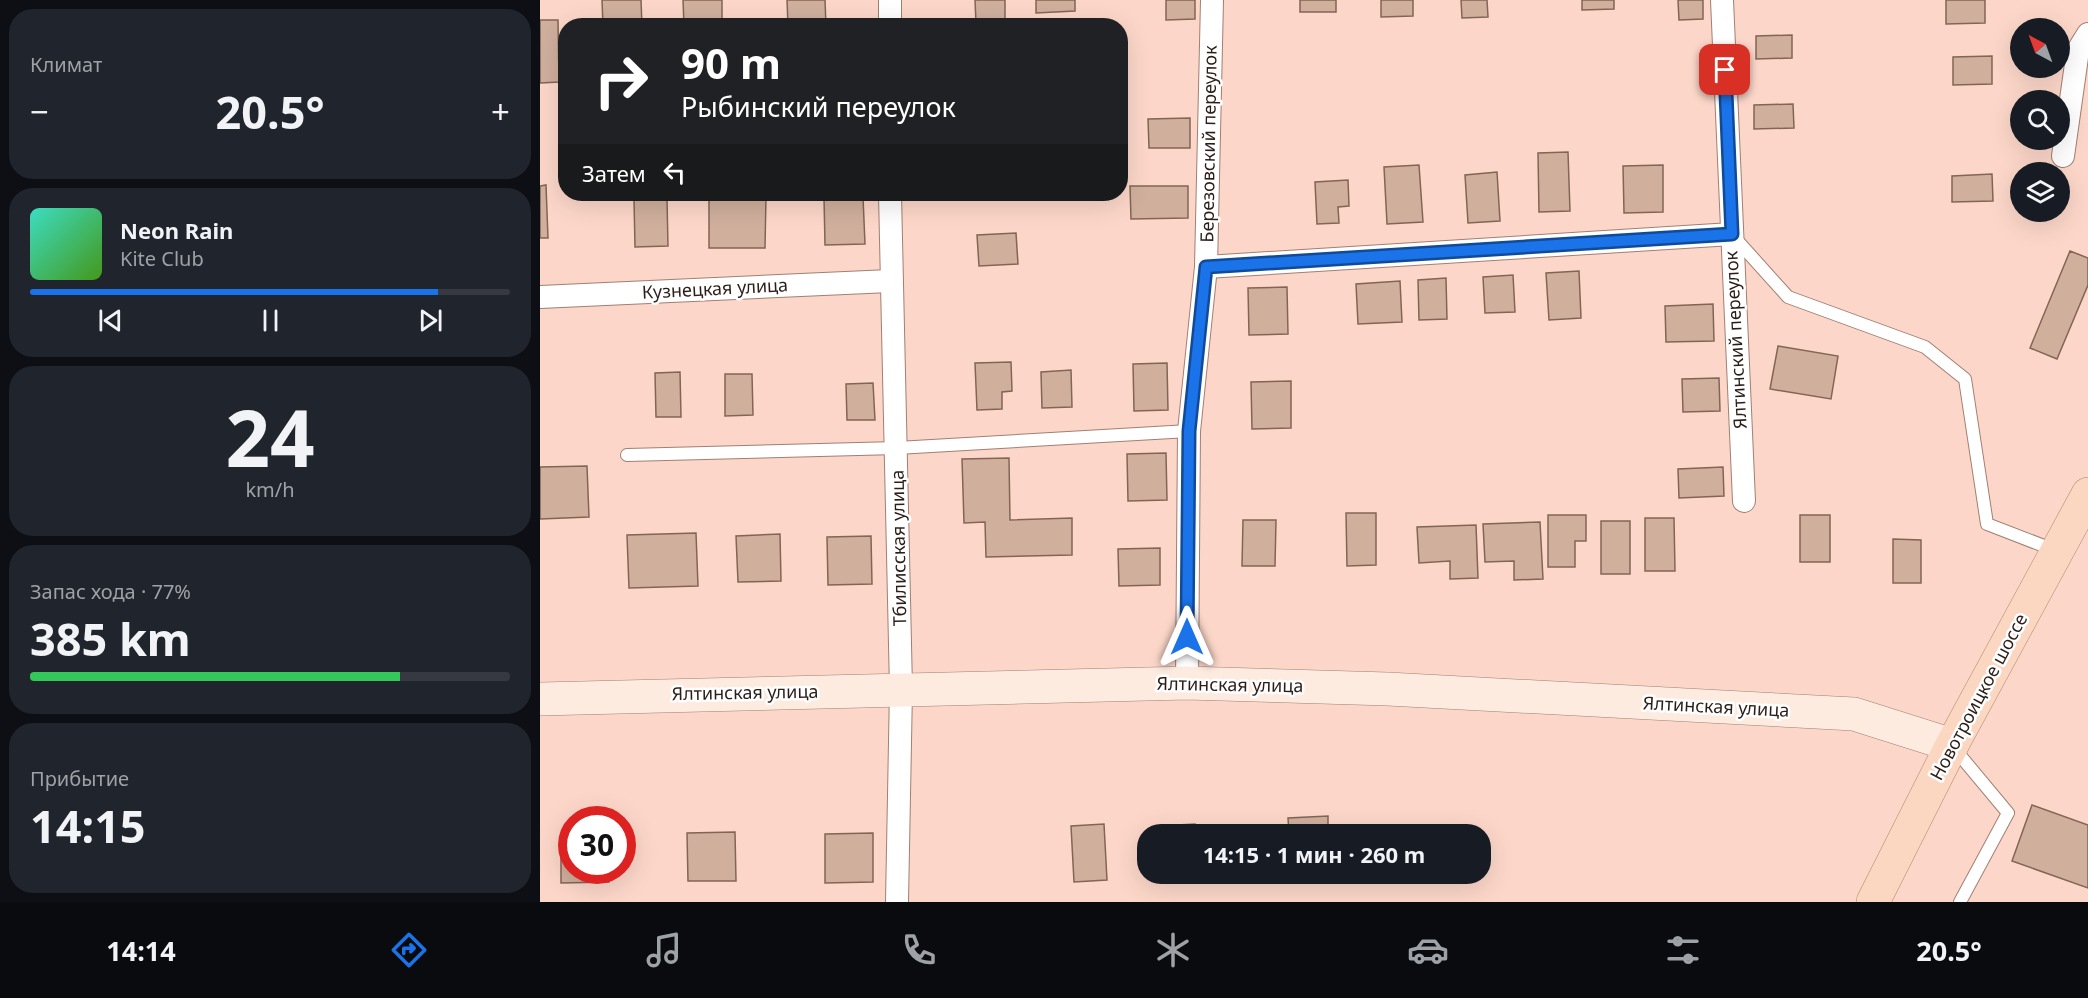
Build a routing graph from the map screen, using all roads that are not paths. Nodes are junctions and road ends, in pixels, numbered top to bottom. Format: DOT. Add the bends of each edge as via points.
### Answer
graph roads {
  1 [pos="890,0"];
  2 [pos="1212,0"];
  3 [pos="1722,0"];
  4 [pos="890,18"];
  5 [pos="2088,34"];
  6 [pos="2063,156"];
  7 [pos="890,201"];
  8 [pos="1732,234"];
  9 [pos="1206,267"];
  10 [pos="890,281"];
  11 [pos="540,297"];
  12 [pos="1189,431"];
  13 [pos="897,448"];
  14 [pos="627,455"];
  15 [pos="2088,494"];
  16 [pos="1744,501"];
  17 [pos="2058,551"];
  18 [pos="1187,683"];
  19 [pos="901,689"];
  20 [pos="540,699"];
  21 [pos="1952,745"];
  22 [pos="1875,901"];
  23 [pos="897,902"];
  24 [pos="1960,902"];
  1 -- 4 [label="street"];
  2 -- 9 [label="street, Березовский переулок"];
  3 -- 8 [label="street, Ялтинский переулок"];
  5 -- 6 [label="street" via="2078,50"];
  7 -- 10 [label="street, Тбилисская улица"];
  8 -- 9 [label="street"];
  8 -- 16 [label="street, Ялтинский переулок"];
  8 -- 17 [label="lane" via="1788,297 1924,347 1965,379 1988,524"];
  9 -- 12 [label="street, Березовский переулок"];
  10 -- 11 [label="street, Кузнецкая улица"];
  10 -- 13 [label="street, Тбилисская улица"];
  12 -- 13 [label="lane"];
  12 -- 18 [label="street, Березовский переулок"];
  13 -- 14 [label="lane"];
  13 -- 19 [label="street, Тбилисская улица"];
  15 -- 17 [label="main road, Новотроицкое шоссе"];
  17 -- 21 [label="main road, Новотроицкое шоссе"];
  18 -- 19 [label="main road, Ялтинская улица"];
  18 -- 21 [label="main road, Ялтинская улица" via="1388,689 1854,714"];
  19 -- 20 [label="main road, Ялтинская улица"];
  19 -- 23 [label="street, Тбилисская улица"];
  21 -- 22 [label="main road, Новотроицкое шоссе"];
  21 -- 24 [label="lane" via="2008,813"];
}
